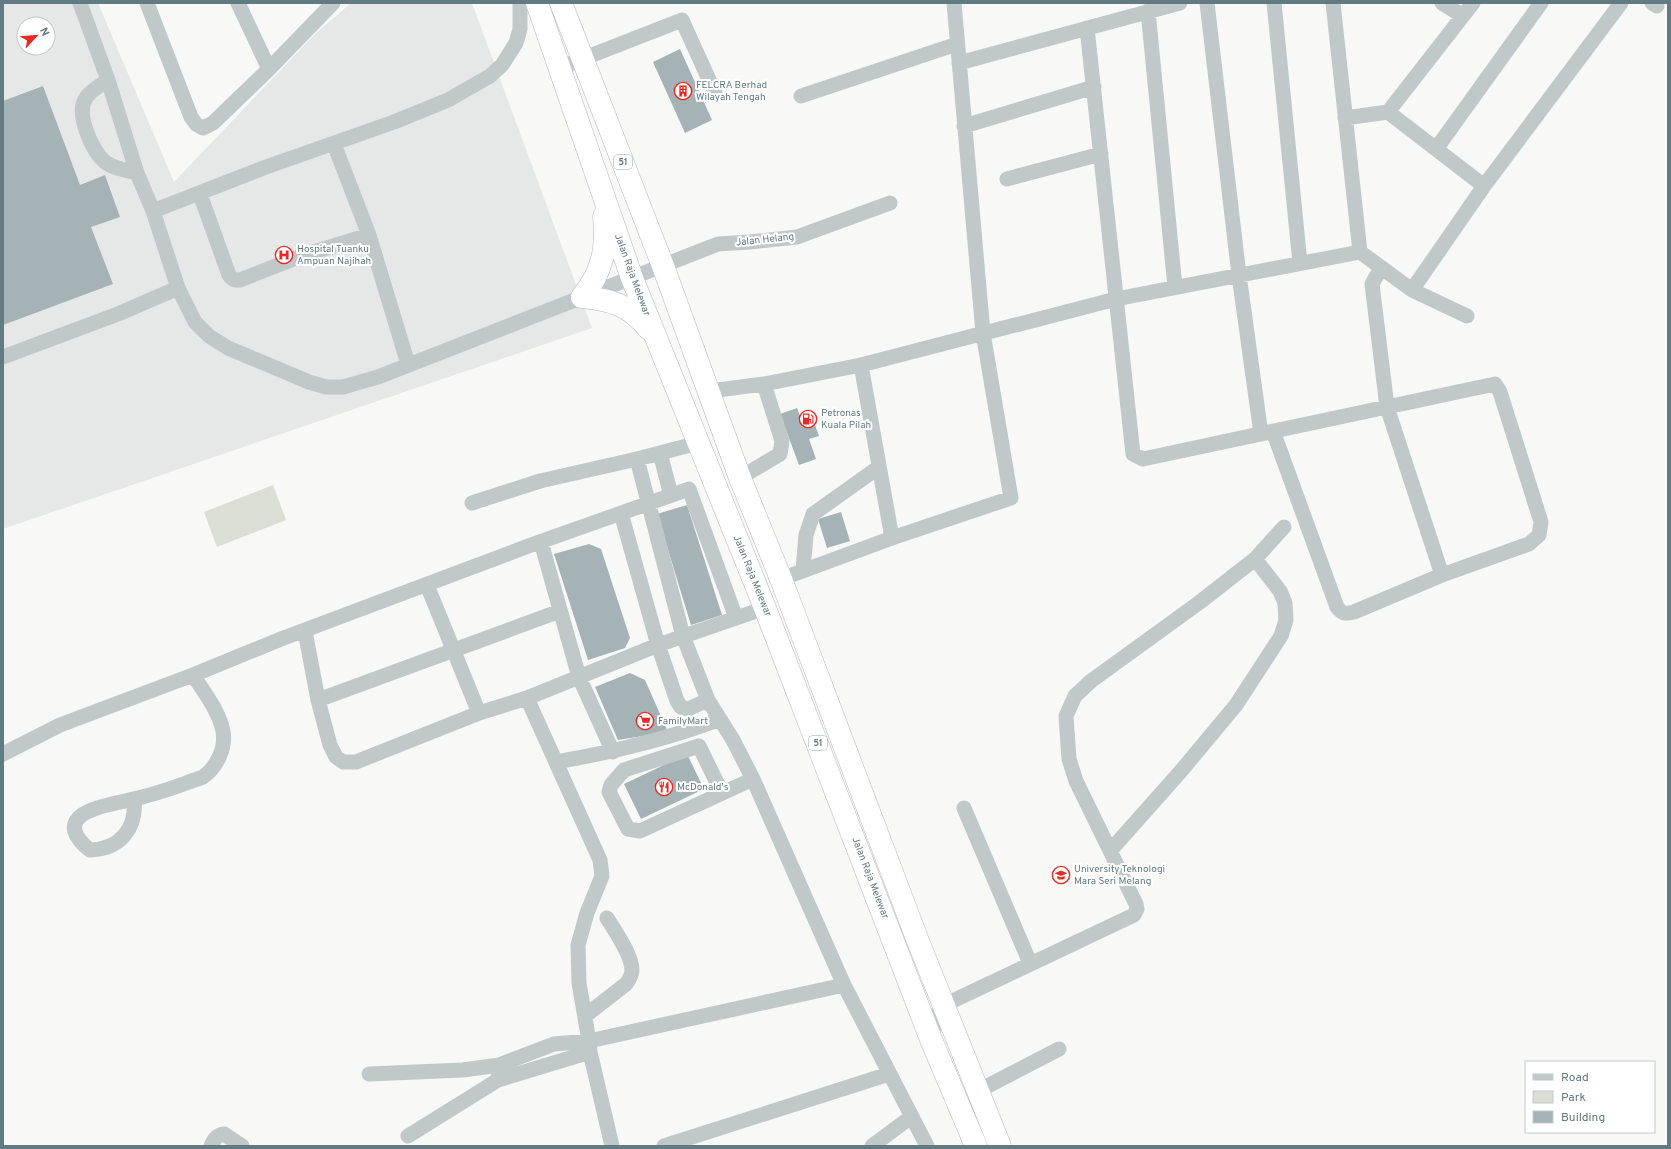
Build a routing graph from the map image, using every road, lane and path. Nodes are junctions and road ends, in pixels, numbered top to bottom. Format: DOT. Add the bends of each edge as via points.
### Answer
graph roads {
  1 [pos="80,3"];
  2 [pos="148,3"];
  3 [pos="238,3"];
  4 [pos="334,3"];
  5 [pos="535,3"];
  6 [pos="561,3"];
  7 [pos="954,3"];
  8 [pos="1180,3"];
  9 [pos="1207,3"];
  10 [pos="1274,3"];
  11 [pos="1333,3"];
  12 [pos="1442,3"];
  13 [pos="1473,3"];
  14 [pos="1541,3"];
  15 [pos="1622,3"];
  16 [pos="1148,11"];
  17 [pos="1463,16"];
  18 [pos="1087,28"];
  19 [pos="957,44"];
  20 [pos="583,58"];
  21 [pos="959,63"];
  22 [pos="559,68"];
  23 [pos="269,69"];
  24 [pos="108,80"];
  25 [pos="1094,87"];
  26 [pos="715,93"];
  27 [pos="800,96"];
  28 [pos="1388,112"];
  29 [pos="1345,118"];
  30 [pos="964,126"];
  31 [pos="334,144"];
  32 [pos="1436,149"];
  33 [pos="1101,154"];
  34 [pos="137,173"];
  35 [pos="1007,179"];
  36 [pos="1484,186"];
  37 [pos="601,187"];
  38 [pos="200,194"];
  39 [pos="890,203"];
  40 [pos="153,211"];
  41 [pos="369,235"];
  42 [pos="1360,252"];
  43 [pos="1300,263"];
  44 [pos="663,266"];
  45 [pos="1381,268"];
  46 [pos="1239,274"];
  47 [pos="632,278"];
  48 [pos="1174,287"];
  49 [pos="178,288"];
  50 [pos="1412,290"];
  51 [pos="582,297"];
  52 [pos="1116,299"];
  53 [pos="1467,316"];
  54 [pos="983,333"];
  55 [pos="658,341"];
  56 [pos="3,357"];
  57 [pos="408,364"];
  58 [pos="861,366"];
  59 [pos="764,384"];
  60 [pos="710,391"];
  61 [pos="1387,407"];
  62 [pos="1267,433"];
  63 [pos="698,443"];
  64 [pos="660,453"];
  65 [pos="637,460"];
  66 [pos="879,467"];
  67 [pos="740,478"];
  68 [pos="671,495"];
  69 [pos="472,503"];
  70 [pos="648,504"];
  71 [pos="621,513"];
  72 [pos="1284,527"];
  73 [pos="892,538"];
  74 [pos="541,542"];
  75 [pos="1255,559"];
  76 [pos="803,570"];
  77 [pos="1442,575"];
  78 [pos="781,579"];
  79 [pos="427,585"];
  80 [pos="765,608"];
  81 [pos="560,610"];
  82 [pos="736,618"];
  83 [pos="305,631"];
  84 [pos="683,636"];
  85 [pos="658,645"];
  86 [pos="453,650"];
  87 [pos="193,675"];
  88 [pos="579,677"];
  89 [pos="527,698"];
  90 [pos="318,700"];
  91 [pos="708,700"];
  92 [pos="479,713"];
  93 [pos="720,719"];
  94 [pos="612,752"];
  95 [pos="3,754"];
  96 [pos="556,762"];
  97 [pos="752,779"];
  98 [pos="722,793"];
  99 [pos="134,799"];
  100 [pos="964,808"];
  101 [pos="1110,852"];
  102 [pos="607,918"];
  103 [pos="918,941"];
  104 [pos="896,951"];
  105 [pos="1030,963"];
  106 [pos="909,980"];
  107 [pos="844,985"];
  108 [pos="944,1005"];
  109 [pos="585,1016"];
  110 [pos="932,1042"];
  111 [pos="589,1046"];
  112 [pos="1059,1048"];
  113 [pos="499,1065"];
  114 [pos="369,1074"];
  115 [pos="889,1074"];
  116 [pos="498,1080"];
  117 [pos="978,1091"];
  118 [pos="911,1117"];
  119 [pos="408,1136"];
  120 [pos="211,1146"];
  121 [pos="242,1146"];
  122 [pos="612,1146"];
  123 [pos="664,1146"];
  124 [pos="872,1146"];
  125 [pos="927,1146"];
  126 [pos="976,1146"];
  127 [pos="1000,1146"];
  1 -- 24 [label="street, Jalan Helang"];
  2 -- 23 [label="street" via="191,117 203,128 213,123"];
  3 -- 23 [label="street"];
  4 -- 23 [label="street"];
  5 -- 22 [label="highway, Jalan Raja Melewar / 51"];
  5 -- 31 [label="street" via="520,29 516,44 490,76 448,100"];
  6 -- 20 [label="highway, 51"];
  7 -- 19 [label="street"];
  8 -- 16 [label="street"];
  9 -- 46 [label="street"];
  10 -- 43 [label="street"];
  11 -- 29 [label="street"];
  12 -- 17 [label="street"];
  13 -- 17 [label="street"];
  14 -- 32 [label="street"];
  15 -- 36 [label="street"];
  16 -- 18 [label="street"];
  16 -- 48 [label="street"];
  17 -- 28 [label="street"];
  18 -- 21 [label="street"];
  18 -- 25 [label="street"];
  19 -- 21 [label="street"];
  19 -- 27 [label="street"];
  20 -- 22 [label="street"];
  20 -- 26 [label="street" via="682,20"];
  20 -- 44 [label="highway, 51"];
  21 -- 30 [label="street"];
  22 -- 37 [label="highway, Jalan Raja Melewar / 51"];
  24 -- 34 [label="street, Jalan Helang"];
  24 -- 34 [label="street" via="86,97 82,107 82,118 91,143 104,161 113,167"];
  25 -- 30 [label="street"];
  25 -- 33 [label="street"];
  28 -- 29 [label="street"];
  28 -- 32 [label="street"];
  29 -- 42 [label="street"];
  30 -- 54 [label="street"];
  31 -- 38 [label="street" via="266,167"];
  31 -- 41 [label="street"];
  32 -- 36 [label="street"];
  33 -- 35 [label="street"];
  33 -- 52 [label="street"];
  34 -- 40 [label="street, Jalan Helang"];
  36 -- 50 [label="street"];
  37 -- 47 [label="highway, Jalan Raja Melewar / 51"];
  37 -- 51 [label="highway" via="606,242 600,266"];
  38 -- 40 [label="street"];
  38 -- 41 [label="street" via="229,275 235,280"];
  39 -- 44 [label="street, Jalan Helang" via="797,237 718,244"];
  40 -- 49 [label="street, Jalan Helang"];
  41 -- 57 [label="street"];
  42 -- 43 [label="street"];
  42 -- 45 [label="street"];
  43 -- 46 [label="street"];
  44 -- 47 [label="street, Jalan Helang"];
  44 -- 60 [label="highway, 51"];
  45 -- 50 [label="street"];
  45 -- 61 [label="street" via="1372,284"];
  46 -- 48 [label="street"];
  46 -- 62 [label="street"];
  47 -- 51 [label="street, Jalan Helang"];
  47 -- 55 [label="highway, Jalan Raja Melewar / 51"];
  48 -- 52 [label="street"];
  49 -- 56 [label="street" via="118,314"];
  49 -- 57 [label="street, Jalan Helang" via="195,322 209,336 228,348 309,382 326,387 343,387 378,377"];
  50 -- 53 [label="street"];
  51 -- 55 [label="highway" via="613,302 628,309 643,322"];
  51 -- 57 [label="street, Jalan Helang"];
  52 -- 54 [label="street"];
  52 -- 62 [label="street" via="1133,454 1143,459"];
  54 -- 58 [label="street"];
  54 -- 73 [label="street" via="1011,498"];
  55 -- 63 [label="highway, Jalan Raja Melewar / 51"];
  58 -- 59 [label="street"];
  58 -- 66 [label="street"];
  59 -- 60 [label="street"];
  59 -- 67 [label="street" via="782,441 780,454"];
  60 -- 67 [label="highway, 51"];
  61 -- 62 [label="street"];
  61 -- 77 [label="street"];
  61 -- 77 [label="street" via="1495,384 1500,392 1541,522 1539,535 1529,544"];
  62 -- 77 [label="street" via="1341,612 1354,612"];
  63 -- 64 [label="street"];
  63 -- 80 [label="highway, Jalan Raja Melewar / 51"];
  64 -- 65 [label="street"];
  64 -- 68 [label="street"];
  65 -- 69 [label="street" via="540,481"];
  65 -- 70 [label="street"];
  66 -- 73 [label="street"];
  66 -- 76 [label="street" via="813,514 806,535"];
  67 -- 78 [label="highway, 51"];
  68 -- 70 [label="street"];
  68 -- 82 [label="street" via="689,489"];
  70 -- 71 [label="street"];
  70 -- 84 [label="street"];
  71 -- 74 [label="street"];
  71 -- 85 [label="street"];
  72 -- 75 [label="street"];
  73 -- 76 [label="street"];
  74 -- 79 [label="street"];
  74 -- 81 [label="street"];
  75 -- 101 [label="street" via="1280,590 1285,603 1286,620 1281,636 1236,705"];
  75 -- 101 [label="street" via="1091,681 1075,696 1066,716 1069,759 1076,781"];
  76 -- 78 [label="street"];
  78 -- 103 [label="highway, 51"];
  79 -- 83 [label="street"];
  79 -- 86 [label="street"];
  80 -- 82 [label="street"];
  80 -- 104 [label="highway, Jalan Raja Melewar / 51" via="888,924"];
  81 -- 86 [label="street"];
  81 -- 88 [label="street"];
  82 -- 84 [label="street"];
  83 -- 87 [label="street"];
  83 -- 90 [label="street"];
  84 -- 85 [label="street"];
  84 -- 91 [label="street"];
  85 -- 88 [label="street"];
  85 -- 91 [label="street" via="681,707 688,709"];
  86 -- 90 [label="street"];
  86 -- 92 [label="street"];
  87 -- 95 [label="street" via="60,725"];
  87 -- 99 [label="street" via="210,702 223,732 219,760 203,777 172,789"];
  88 -- 89 [label="street"];
  88 -- 94 [label="street"];
  89 -- 92 [label="street"];
  89 -- 96 [label="street"];
  90 -- 92 [label="street" via="330,745 336,757 343,762 356,762"];
  91 -- 93 [label="street"];
  93 -- 94 [label="street" via="669,737"];
  93 -- 97 [label="street" via="734,740"];
  94 -- 96 [label="street"];
  96 -- 109 [label="street" via="600,860 602,876 587,913 578,945 579,983"];
  97 -- 98 [label="street"];
  97 -- 107 [label="street"];
  98 -- 98 [label="street" via="640,831 628,829 609,792 611,785 624,770 699,746"];
  100 -- 105 [label="street"];
  101 -- 105 [label="street" via="1136,904 1134,915"];
  102 -- 109 [label="street" via="627,953 632,969 630,978 626,984"];
  103 -- 104 [label="highway" via="918,953 914,957"];
  103 -- 108 [label="highway, 51"];
  104 -- 106 [label="highway, Jalan Raja Melewar / 51"];
  105 -- 108 [label="street"];
  106 -- 108 [label="street" via="930,999"];
  106 -- 110 [label="highway, Jalan Raja Melewar / 51"];
  107 -- 111 [label="street"];
  107 -- 115 [label="street"];
  108 -- 110 [label="street" via="936,1015"];
  108 -- 117 [label="highway, 51"];
  109 -- 111 [label="street"];
  110 -- 126 [label="highway, Jalan Raja Melewar / 51"];
  111 -- 113 [label="street" via="554,1044"];
  111 -- 116 [label="street"];
  111 -- 122 [label="street"];
  112 -- 117 [label="street"];
  113 -- 114 [label="street" via="463,1070"];
  113 -- 116 [label="street"];
  115 -- 118 [label="street"];
  115 -- 123 [label="street"];
  116 -- 119 [label="street"];
  117 -- 127 [label="highway, 51"];
  118 -- 124 [label="street"];
  118 -- 125 [label="street"];
  120 -- 121 [label="street" via="219,1134 224,1134"];
}
